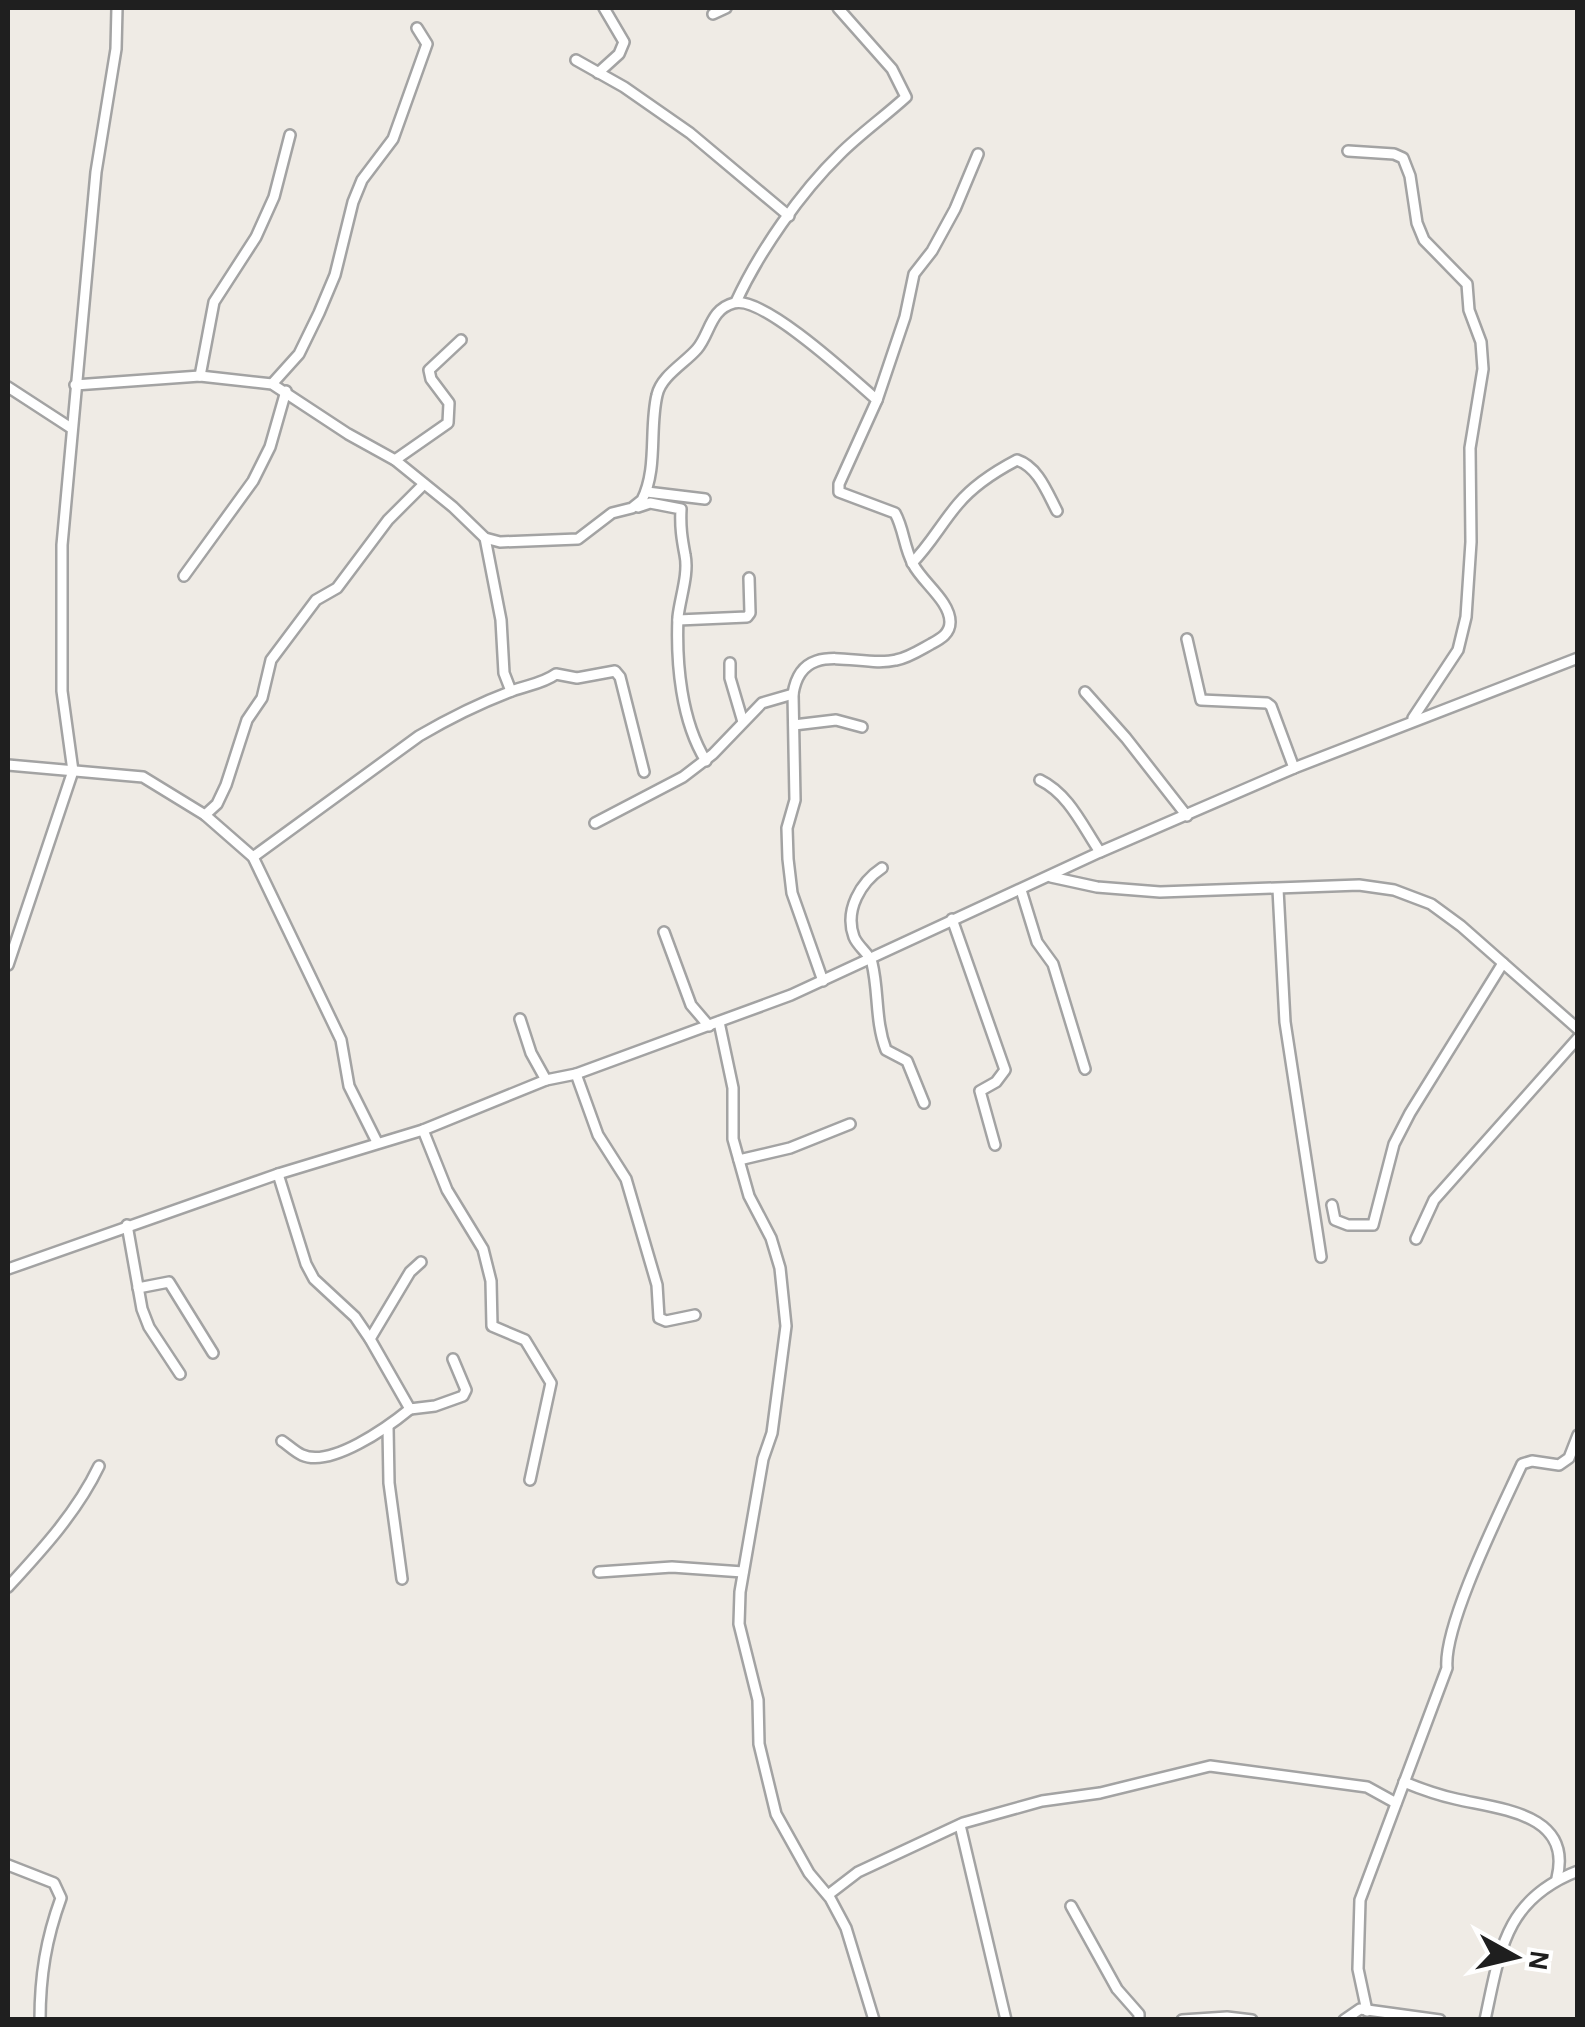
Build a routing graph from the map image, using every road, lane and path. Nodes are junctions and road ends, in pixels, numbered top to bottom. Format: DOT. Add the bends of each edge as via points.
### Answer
graph roads {
  1 [pos="118,8"];
  2 [pos="604,8"];
  3 [pos="726,8"];
  4 [pos="838,8"];
  5 [pos="713,14"];
  6 [pos="416,28"];
  7 [pos="576,60"];
  8 [pos="598,74"];
  9 [pos="290,136"];
  10 [pos="1348,151"];
  11 [pos="978,154"];
  12 [pos="789,216"];
  13 [pos="736,302"];
  14 [pos="461,340"];
  15 [pos="200,376"];
  16 [pos="272,384"];
  17 [pos="74,385"];
  18 [pos="8,387"];
  19 [pos="286,391"];
  20 [pos="877,400"];
  21 [pos="71,428"];
  22 [pos="395,460"];
  23 [pos="424,484"];
  24 [pos="647,492"];
  25 [pos="705,499"];
  26 [pos="632,508"];
  27 [pos="1058,511"];
  28 [pos="485,538"];
  29 [pos="912,563"];
  30 [pos="184,576"];
  31 [pos="750,578"];
  32 [pos="678,620"];
  33 [pos="1187,639"];
  34 [pos="1578,658"];
  35 [pos="730,663"];
  36 [pos="511,691"];
  37 [pos="1085,692"];
  38 [pos="792,694"];
  39 [pos="1412,720"];
  40 [pos="743,722"];
  41 [pos="794,725"];
  42 [pos="862,727"];
  43 [pos="706,761"];
  44 [pos="8,764"];
  45 [pos="1294,768"];
  46 [pos="73,771"];
  47 [pos="644,772"];
  48 [pos="1040,780"];
  49 [pos="205,814"];
  50 [pos="1187,816"];
  51 [pos="595,823"];
  52 [pos="1100,852"];
  53 [pos="253,857"];
  54 [pos="882,868"];
  55 [pos="1052,877"];
  56 [pos="1021,890"];
  57 [pos="1278,890"];
  58 [pos="952,919"];
  59 [pos="664,932"];
  60 [pos="872,960"];
  61 [pos="1504,964"];
  62 [pos="8,965"];
  63 [pos="823,980"];
  64 [pos="520,1019"];
  65 [pos="714,1024"];
  66 [pos="1578,1029"];
  67 [pos="1578,1038"];
  68 [pos="1085,1068"];
  69 [pos="576,1074"];
  70 [pos="546,1080"];
  71 [pos="924,1103"];
  72 [pos="850,1124"];
  73 [pos="423,1130"];
  74 [pos="378,1142"];
  75 [pos="995,1145"];
  76 [pos="739,1160"];
  77 [pos="278,1174"];
  78 [pos="1332,1205"];
  79 [pos="128,1225"];
  80 [pos="1416,1239"];
  81 [pos="1321,1256"];
  82 [pos="420,1262"];
  83 [pos="8,1269"];
  84 [pos="138,1288"];
  85 [pos="695,1315"];
  86 [pos="370,1339"];
  87 [pos="212,1353"];
  88 [pos="453,1359"];
  89 [pos="180,1374"];
  90 [pos="410,1410"];
  91 [pos="388,1427"];
  92 [pos="1578,1435"];
  93 [pos="282,1441"];
  94 [pos="99,1466"];
  95 [pos="530,1480"];
  96 [pos="598,1572"];
  97 [pos="743,1572"];
  98 [pos="402,1580"];
  99 [pos="8,1587"];
  100 [pos="1404,1782"];
  101 [pos="1396,1804"];
  102 [pos="960,1825"];
  103 [pos="8,1865"];
  104 [pos="1578,1871"];
  105 [pos="1557,1878"];
  106 [pos="828,1895"];
  107 [pos="1070,1906"];
  108 [pos="1367,2010"];
  109 [pos="40,2020"];
  110 [pos="874,2020"];
  111 [pos="1006,2020"];
  112 [pos="1139,2020"];
  113 [pos="1182,2020"];
  114 [pos="1252,2020"];
  115 [pos="1344,2020"];
  116 [pos="1440,2020"];
  117 [pos="1484,2020"];
  1 -- 17 [label="street"];
  2 -- 8 [label="street" via="624,42"];
  3 -- 5 [label="street"];
  4 -- 12 [label="street" via="892,69 906,98 842,152"];
  6 -- 16 [label="street" via="426,44 393,139 362,180 335,276 299,354"];
  7 -- 8 [label="street"];
  8 -- 12 [label="street" via="690,133"];
  9 -- 15 [label="street" via="256,237 214,302"];
  10 -- 39 [label="street" via="1403,158 1424,240 1464,280 1481,342 1470,448 1466,617 1458,650"];
  11 -- 20 [label="street" via="932,252 914,274"];
  12 -- 13 [label="street"];
  13 -- 20 [label="street" via="760,307"];
  13 -- 24 [label="street" via="722,308 696,350 657,390"];
  14 -- 22 [label="street" via="429,370 450,404 448,424"];
  15 -- 16 [label="street"];
  15 -- 17 [label="street"];
  16 -- 19 [label="street"];
  17 -- 21 [label="street"];
  18 -- 21 [label="street"];
  19 -- 22 [label="street"];
  19 -- 30 [label="street" via="254,481"];
  20 -- 29 [label="street" via="840,492 895,514"];
  21 -- 46 [label="street" via="62,672"];
  22 -- 23 [label="street"];
  23 -- 28 [label="street"];
  23 -- 49 [label="street" via="338,588 316,600 271,660 226,785"];
  24 -- 25 [label="street"];
  24 -- 26 [label="street"];
  26 -- 28 [label="street" via="612,513 578,539"];
  26 -- 32 [label="street" via="650,503 681,509 685,555"];
  27 -- 29 [label="street" via="1037,476 1017,460 958,503"];
  28 -- 36 [label="street"];
  29 -- 38 [label="street" via="948,612 946,634 894,661 824,658 795,677"];
  31 -- 32 [label="street" via="747,618"];
  32 -- 43 [label="street" via="687,717"];
  33 -- 45 [label="street" via="1201,700 1267,702"];
  34 -- 39 [label="street"];
  35 -- 40 [label="street"];
  36 -- 47 [label="street" via="556,674 577,678 615,671"];
  36 -- 53 [label="street" via="419,736"];
  37 -- 50 [label="street"];
  38 -- 40 [label="street" via="762,703"];
  38 -- 41 [label="street"];
  39 -- 45 [label="street"];
  40 -- 43 [label="street"];
  41 -- 42 [label="street" via="836,720"];
  41 -- 63 [label="street" via="788,859 792,893"];
  43 -- 51 [label="street"];
  44 -- 46 [label="street"];
  45 -- 50 [label="street"];
  46 -- 49 [label="street" via="143,778"];
  46 -- 62 [label="street"];
  48 -- 52 [label="street" via="1069,803"];
  49 -- 53 [label="street"];
  50 -- 52 [label="street"];
  52 -- 55 [label="street"];
  53 -- 74 [label="street" via="342,1040 348,1086"];
  54 -- 60 [label="street" via="865,880 852,910 854,938"];
  55 -- 56 [label="street"];
  55 -- 57 [label="street" via="1160,892"];
  56 -- 58 [label="street"];
  56 -- 68 [label="street" via="1037,942 1053,964"];
  57 -- 61 [label="street" via="1359,884 1394,890 1431,904"];
  57 -- 81 [label="street" via="1285,1022"];
  58 -- 60 [label="street"];
  58 -- 75 [label="street" via="1005,1070 980,1091"];
  59 -- 65 [label="street" via="691,1005"];
  60 -- 63 [label="street"];
  60 -- 71 [label="street" via="879,1032 886,1050 907,1061"];
  61 -- 66 [label="street"];
  61 -- 78 [label="street" via="1394,1144 1373,1225 1335,1220"];
  63 -- 65 [label="street"];
  64 -- 70 [label="street"];
  65 -- 69 [label="street"];
  65 -- 76 [label="street" via="733,1088"];
  67 -- 80 [label="street" via="1434,1200"];
  69 -- 70 [label="street"];
  69 -- 85 [label="street" via="598,1135 626,1179 657,1286 658,1318"];
  70 -- 73 [label="street"];
  72 -- 76 [label="street"];
  73 -- 74 [label="street"];
  73 -- 95 [label="street" via="447,1190 483,1249 492,1326 524,1340 551,1383"];
  74 -- 77 [label="street"];
  76 -- 97 [label="street" via="777,1257 786,1326"];
  77 -- 79 [label="street"];
  77 -- 86 [label="street" via="314,1279"];
  79 -- 83 [label="street"];
  79 -- 84 [label="street"];
  82 -- 86 [label="street"];
  84 -- 87 [label="street" via="169,1282"];
  84 -- 89 [label="street" via="149,1327"];
  86 -- 90 [label="street"];
  88 -- 90 [label="street" via="463,1396"];
  90 -- 91 [label="street"];
  91 -- 93 [label="street" via="318,1457"];
  91 -- 98 [label="street"];
  92 -- 100 [label="street" via="1559,1465 1522,1464 1479,1559"];
  94 -- 99 [label="street" via="62,1526"];
  96 -- 97 [label="street"];
  97 -- 106 [label="street" via="739,1624 758,1700 758,1744 769,1793 795,1848"];
  100 -- 101 [label="street"];
  100 -- 105 [label="street" via="1514,1810 1544,1826 1561,1863"];
  101 -- 102 [label="street" via="1367,1787 1210,1766"];
  101 -- 108 [label="street" via="1360,1900 1358,1969"];
  102 -- 106 [label="street" via="858,1872"];
  102 -- 111 [label="street"];
  103 -- 109 [label="street" via="54,1884 61,1898 39,1982"];
  104 -- 105 [label="street"];
  105 -- 117 [label="street" via="1519,1909"];
  106 -- 110 [label="street" via="846,1928"];
  107 -- 112 [label="street"];
  108 -- 115 [label="street"];
  108 -- 116 [label="street"];
  113 -- 114 [label="street"];
}
